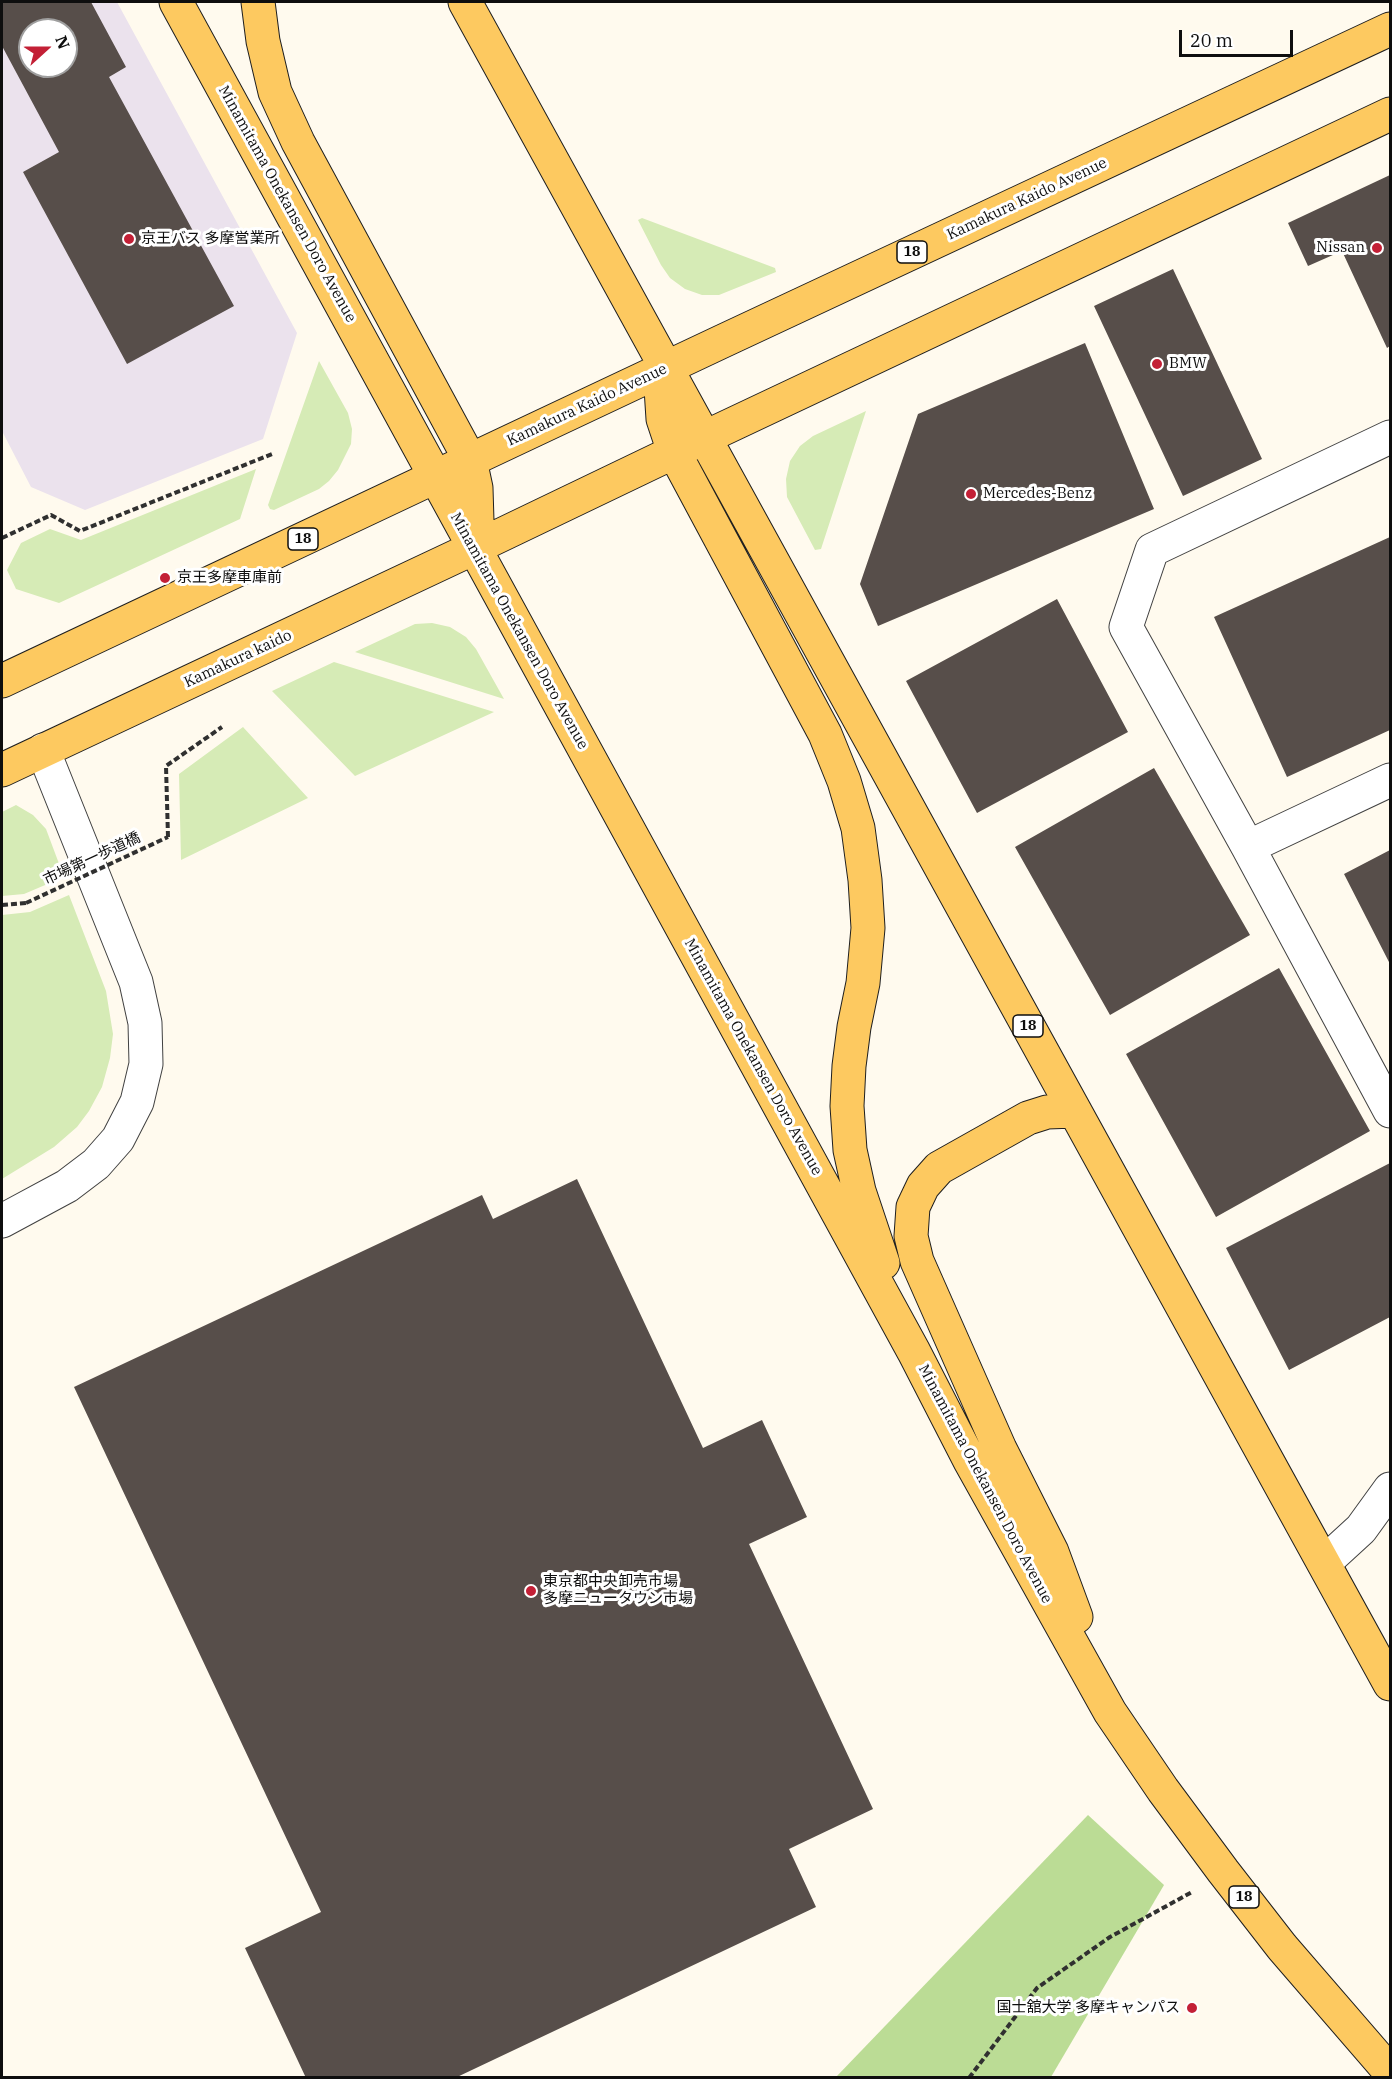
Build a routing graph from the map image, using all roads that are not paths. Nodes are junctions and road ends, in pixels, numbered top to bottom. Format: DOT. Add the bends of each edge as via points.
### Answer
graph roads {
  1 [pos="176,2"];
  2 [pos="258,2"];
  3 [pos="465,2"];
  4 [pos="1390,29"];
  5 [pos="1390,114"];
  6 [pos="667,367"];
  7 [pos="705,437"];
  8 [pos="1390,437"];
  9 [pos="674,452"];
  10 [pos="470,460"];
  11 [pos="435,477"];
  12 [pos="474,548"];
  13 [pos="2,681"];
  14 [pos="43,750"];
  15 [pos="2,770"];
  16 [pos="1390,780"];
  17 [pos="1248,847"];
  18 [pos="1075,1111"];
  19 [pos="1390,1111"];
  20 [pos="2,1221"];
  21 [pos="914,1352"];
  22 [pos="1390,1489"];
  23 [pos="1325,1562"];
  24 [pos="1390,1684"];
  25 [pos="1110,1712"];
  26 [pos="1390,2072"];
  1 -- 11 [label="main road, Minamitama Onekansen Doro Avenue"];
  2 -- 10 [label="main road" via="275,92 298,142"];
  3 -- 6 [label="main road"];
  4 -- 6 [label="main road, Kamakura Kaido Avenue / 18"];
  5 -- 7 [label="main road"];
  6 -- 7 [label="main road, 18"];
  6 -- 9 [label="main road" via="661,388 663,419"];
  6 -- 10 [label="main road, Kamakura Kaido Avenue / 18"];
  7 -- 9 [label="main road"];
  7 -- 18 [label="main road, 18"];
  8 -- 17 [label="street" via="1152,550 1126,627"];
  9 -- 12 [label="main road"];
  9 -- 21 [label="main road" via="825,734 858,828 868,928 849,1066 850,1150 859,1191"];
  10 -- 11 [label="main road, Kamakura Kaido Avenue / 18"];
  10 -- 12 [label="main road" via="476,488"];
  11 -- 12 [label="main road, Minamitama Onekansen Doro Avenue / 18"];
  11 -- 13 [label="main road, 18"];
  12 -- 14 [label="main road, Kamakura kaido"];
  12 -- 21 [label="main road, Minamitama Onekansen Doro Avenue / 18"];
  14 -- 15 [label="main road, Kamakura kaido"];
  14 -- 20 [label="street" via="136,982 146,1023 146,1064 137,1102 118,1139 96,1164 67,1186"];
  16 -- 17 [label="street"];
  17 -- 19 [label="street"];
  18 -- 23 [label="main road, 18"];
  18 -- 25 [label="main road" via="1047,1112 1028,1118 939,1168 923,1186 913,1207 911,1236 917,1261 1000,1449 1052,1552"];
  21 -- 25 [label="main road, Minamitama Onekansen Doro Avenue / 18"];
  22 -- 23 [label="street" via="1361,1529"];
  23 -- 24 [label="main road, 18"];
  25 -- 26 [label="main road, Minamitama Onekansen Doro Avenue / 18" via="1163,1790 1282,1947"];
}
